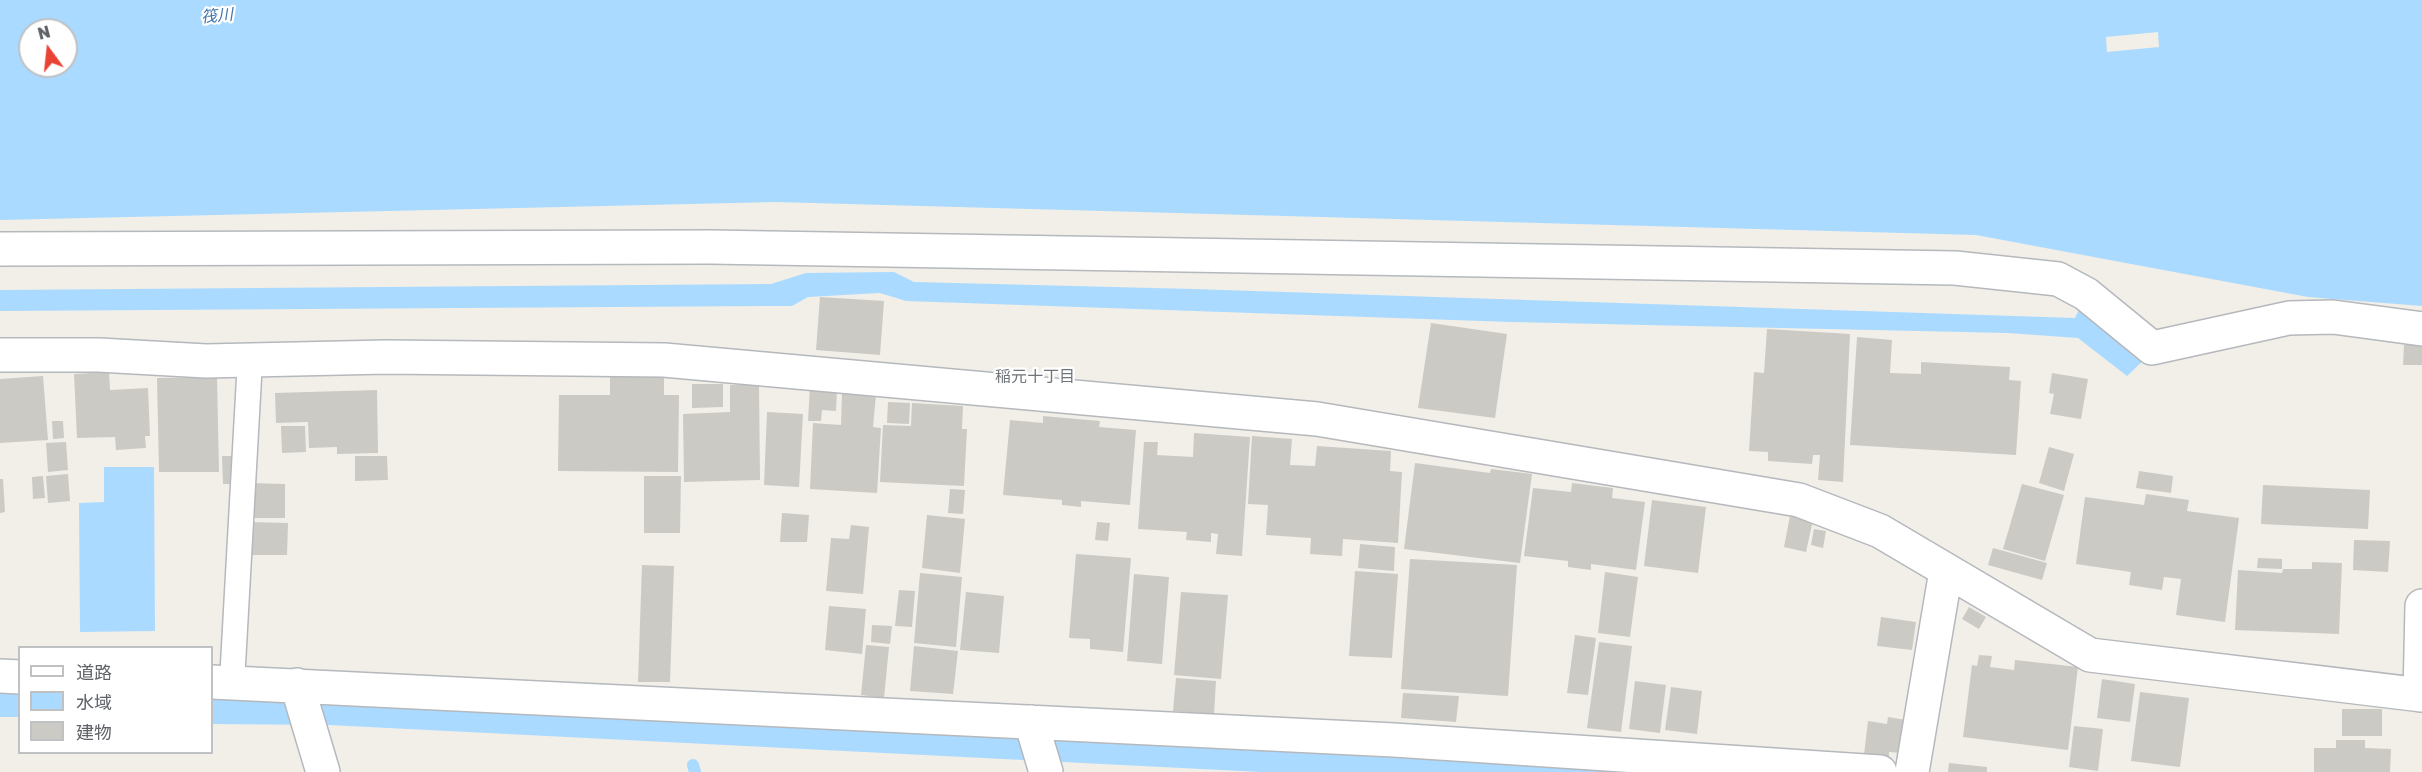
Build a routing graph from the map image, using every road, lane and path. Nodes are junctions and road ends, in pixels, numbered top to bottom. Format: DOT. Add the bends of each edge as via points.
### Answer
graph roads {
  1 [pos="0,249"];
  2 [pos="2422,329"];
  3 [pos="0,355"];
  4 [pos="250,360"];
  5 [pos="1946,571"];
  6 [pos="2422,606"];
  7 [pos="0,676"];
  8 [pos="18,677"];
  9 [pos="222,682"];
  10 [pos="298,688"];
  11 [pos="2421,695"];
  12 [pos="1032,727"];
  13 [pos="1045,768"];
  14 [pos="1782,768"];
  15 [pos="323,772"];
  16 [pos="1880,772"];
  17 [pos="1912,772"];
  1 -- 2 [label="street" via="710,247 1955,268 2058,279 2086,294 2152,348 2289,318 2333,317"];
  3 -- 4 [label="street"];
  4 -- 5 [label="street" via="663,360 1317,419 1799,500 1880,531"];
  4 -- 9 [label="lane"];
  5 -- 11 [label="street" via="2090,655"];
  5 -- 17 [label="street"];
  6 -- 11 [label="street"];
  7 -- 8 [label="street"];
  9 -- 10 [label="street"];
  10 -- 12 [label="street"];
  10 -- 15 [label="street"];
  12 -- 13 [label="street"];
  12 -- 14 [label="street" via="1394,740"];
  14 -- 16 [label="street"];
}
